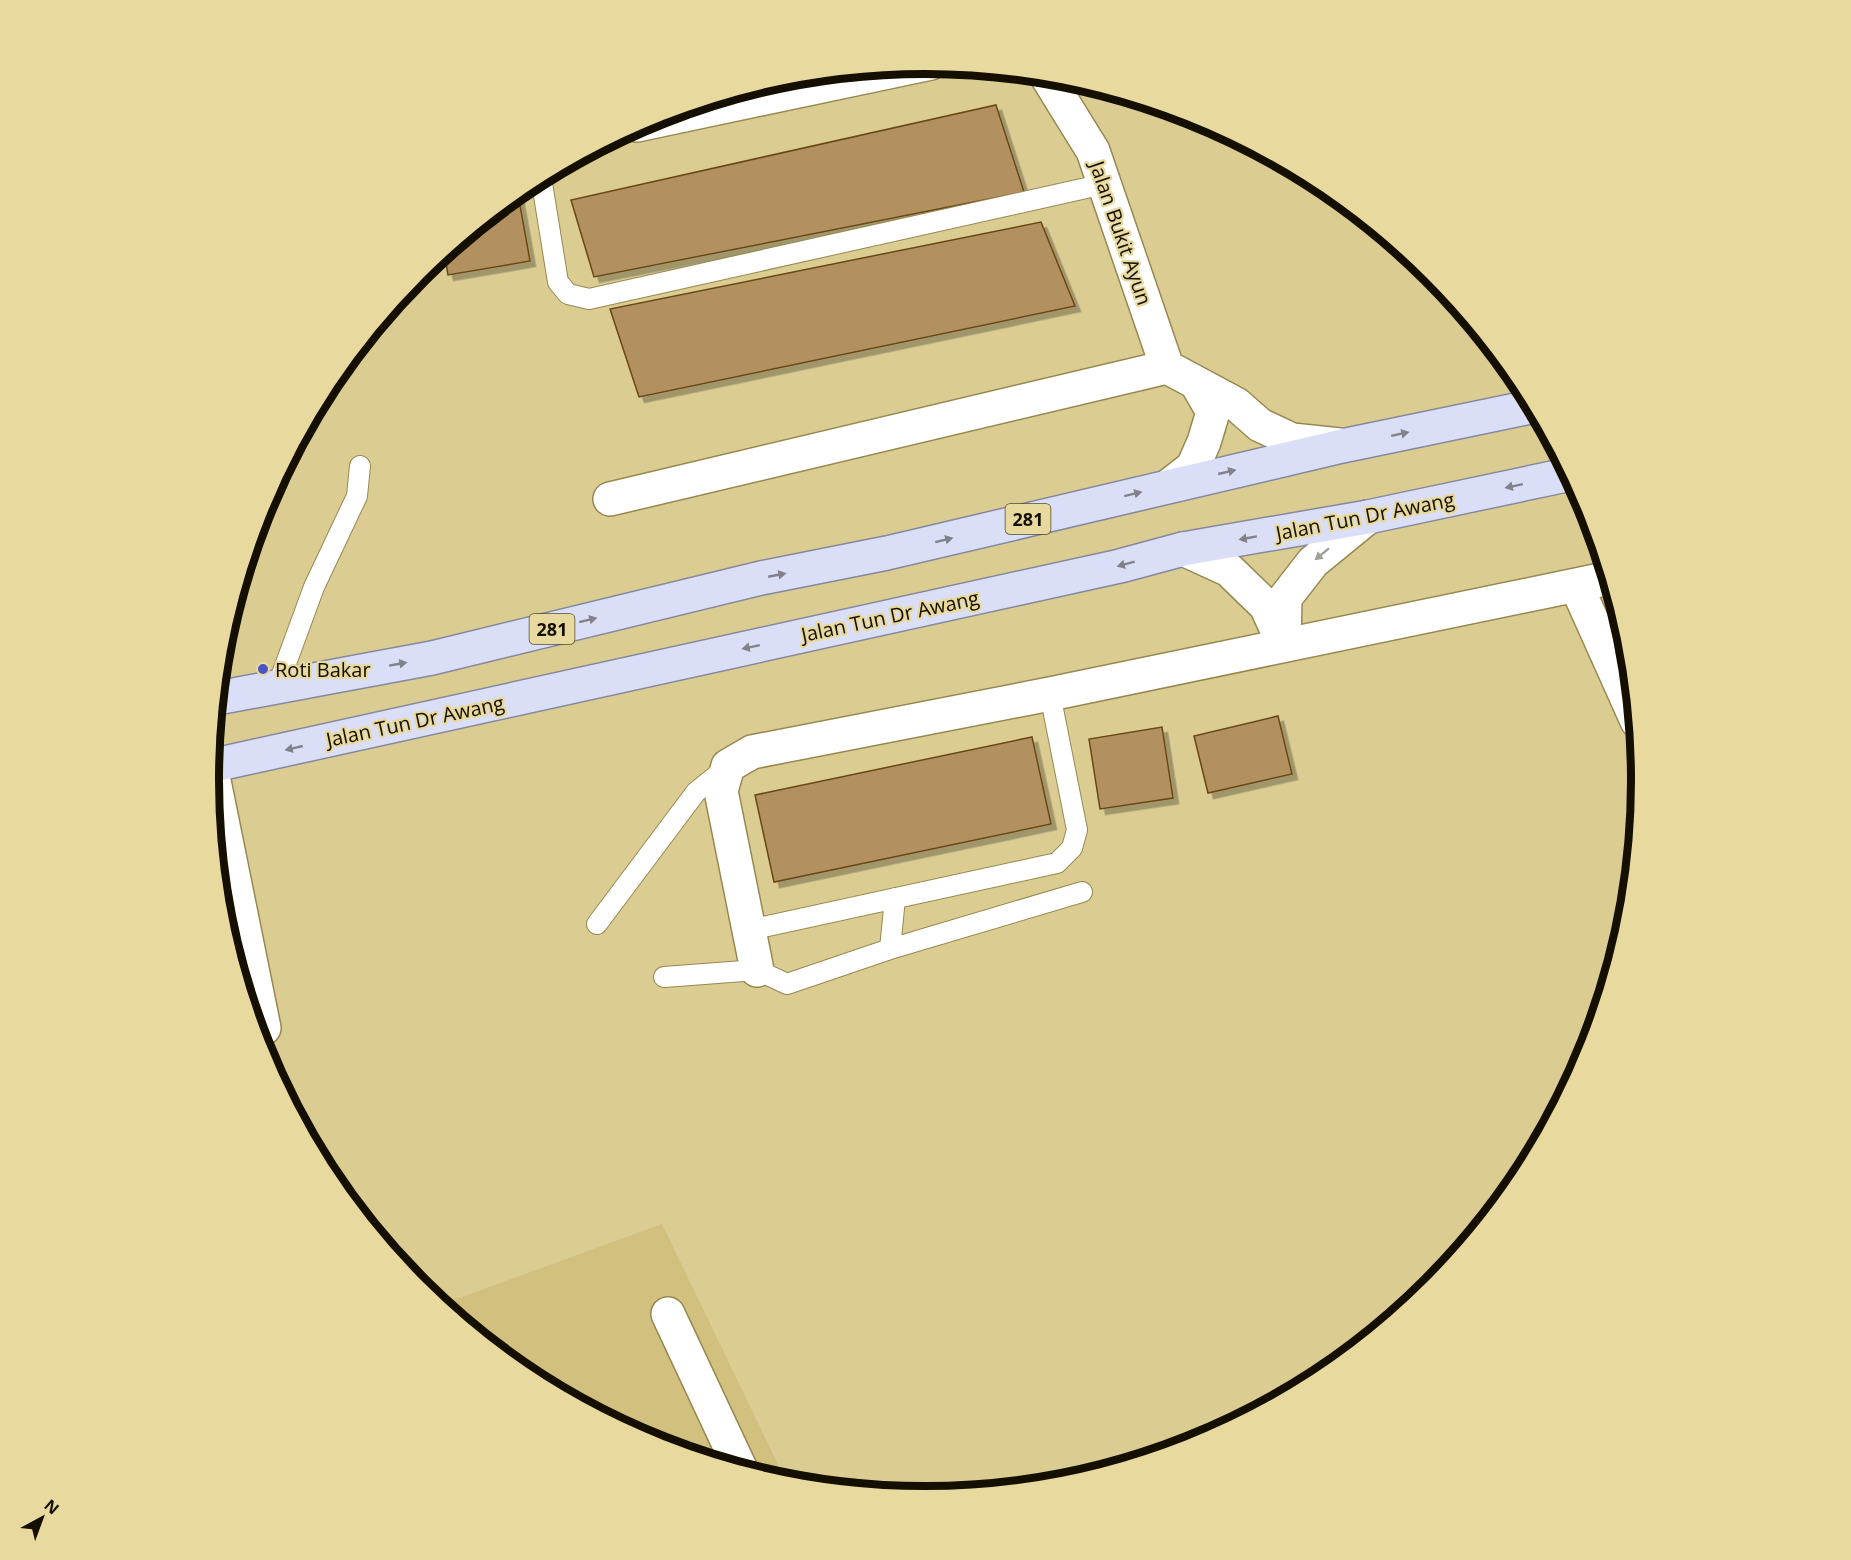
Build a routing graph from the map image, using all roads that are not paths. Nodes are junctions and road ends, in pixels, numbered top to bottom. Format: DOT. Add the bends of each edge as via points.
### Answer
graph roads {
  1 [pos="869,76"];
  2 [pos="1052,85"];
  3 [pos="691,114"];
  4 [pos="1104,184"];
  5 [pos="542,187"];
  6 [pos="1167,368"];
  7 [pos="1197,384"];
  8 [pos="1526,408"];
  9 [pos="1342,446"];
  10 [pos="360,466"];
  11 [pos="1563,476"];
  12 [pos="1170,485"];
  13 [pos="610,499"];
  14 [pos="1368,517"];
  15 [pos="1183,549"];
  16 [pos="1603,579"];
  17 [pos="1576,585"];
  18 [pos="1284,645"];
  19 [pos="278,685"];
  20 [pos="1050,694"];
  21 [pos="224,696"];
  22 [pos="1627,699"];
  23 [pos="220,764"];
  24 [pos="728,766"];
  25 [pos="220,813"];
  26 [pos="1082,892"];
  27 [pos="895,898"];
  28 [pos="597,924"];
  29 [pos="749,930"];
  30 [pos="890,949"];
  31 [pos="757,970"];
  32 [pos="664,977"];
  33 [pos="264,1026"];
  34 [pos="668,1314"];
  35 [pos="736,1460"];
  1 -- 3 [label="street"];
  2 -- 4 [label="street, Jalan Bukit Ayun" via="1093,152"];
  4 -- 5 [label="lane" via="589,299 568,294 558,282"];
  4 -- 6 [label="street, Jalan Bukit Ayun"];
  6 -- 7 [label="street"];
  6 -- 13 [label="street"];
  7 -- 9 [label="street" via="1236,404 1260,425 1292,440"];
  7 -- 12 [label="street" via="1213,412 1193,467"];
  9 -- 8 [label="main road, 281, one-way"];
  12 -- 9 [label="main road, 281, one-way"];
  10 -- 19 [label="lane" via="357,496 314,587"];
  11 -- 14 [label="main road, Jalan Tun Dr Awang, one-way"];
  19 -- 12 [label="main road, 281, one-way" via="432,658"];
  14 -- 15 [label="main road, Jalan Tun Dr Awang, one-way"];
  14 -- 18 [label="street, one-way" via="1313,562 1285,598"];
  15 -- 18 [label="street" via="1229,570 1266,606"];
  15 -- 23 [label="main road, Jalan Tun Dr Awang, one-way"];
  16 -- 17 [label="street"];
  17 -- 18 [label="street"];
  17 -- 22 [label="street"];
  18 -- 20 [label="street"];
  19 -- 21 [label="main road, 281"];
  20 -- 24 [label="street" via="752,752"];
  20 -- 27 [label="lane" via="1077,830 1072,848 1057,863"];
  24 -- 28 [label="lane" via="696,792"];
  24 -- 29 [label="street" via="721,791"];
  25 -- 33 [label="street"];
  26 -- 30 [label="lane"];
  27 -- 29 [label="lane"];
  27 -- 30 [label="lane"];
  29 -- 31 [label="street"];
  30 -- 31 [label="lane" via="787,984"];
  31 -- 32 [label="lane"];
  34 -- 35 [label="street"];
}
